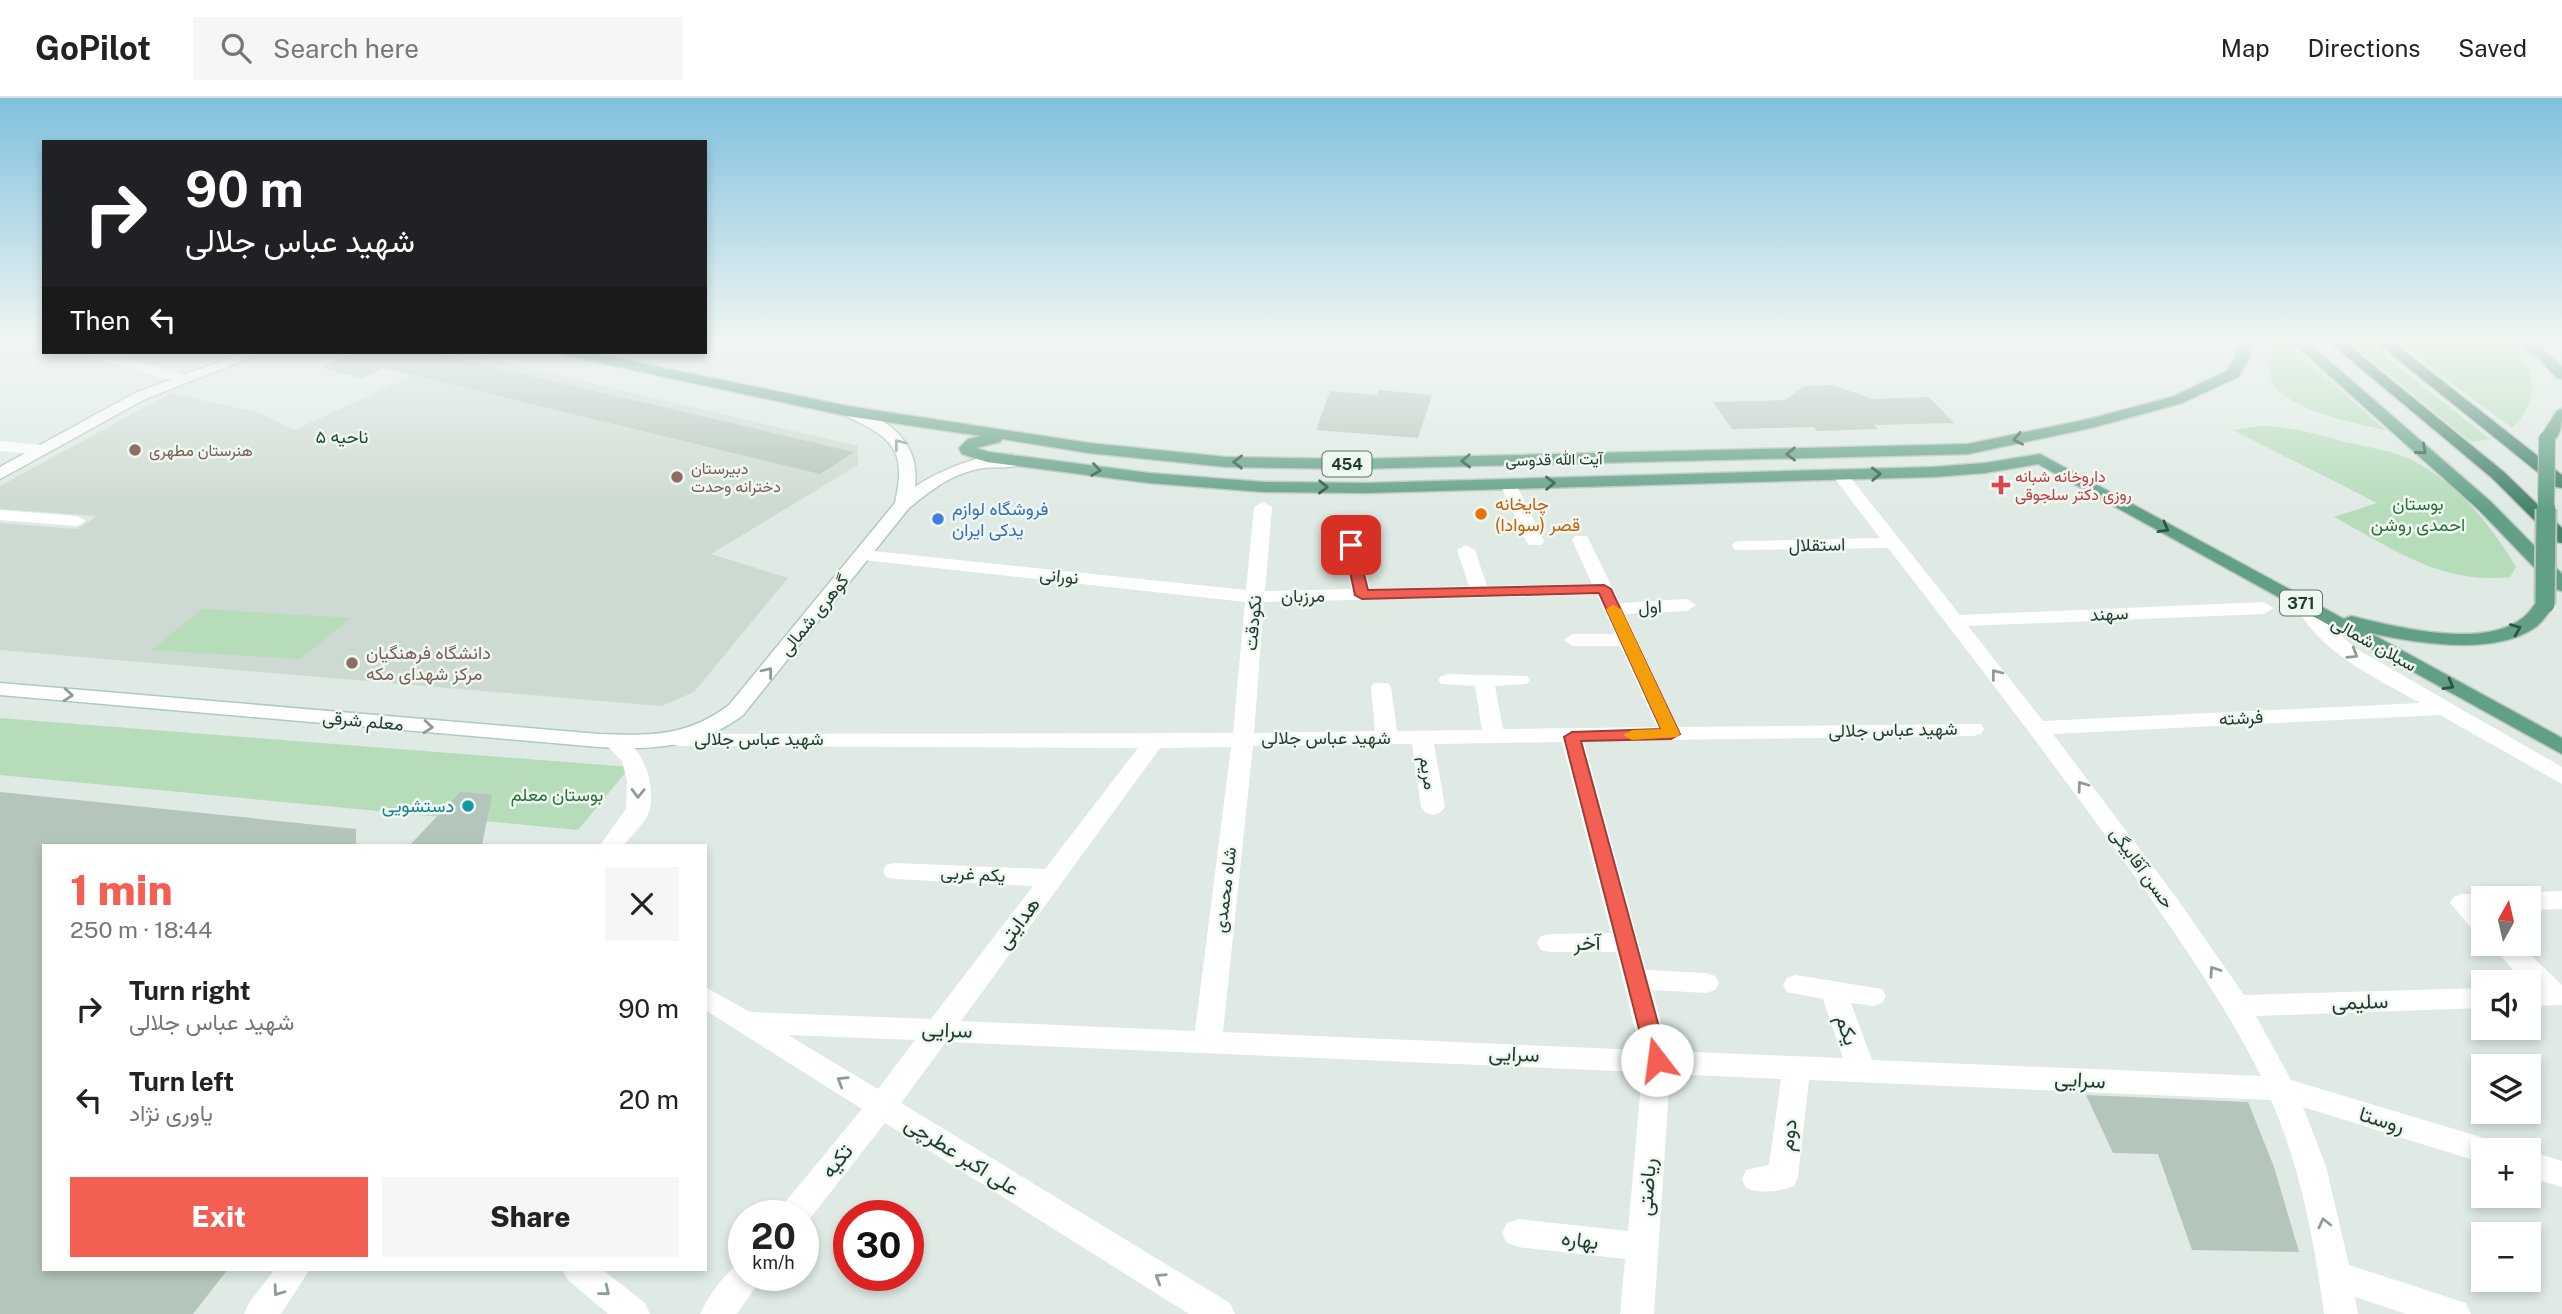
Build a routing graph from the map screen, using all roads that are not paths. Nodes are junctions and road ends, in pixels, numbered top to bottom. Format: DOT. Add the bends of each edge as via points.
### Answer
graph roads {
  1 [pos="141,397"];
  2 [pos="780,397"];
  3 [pos="2183,397"];
  4 [pos="2361,397"];
  5 [pos="2403,397"];
  6 [pos="2457,397"];
  7 [pos="847,411"];
  8 [pos="2562,414"];
  9 [pos="1009,437"];
  10 [pos="0,446"];
  11 [pos="41,450"];
  12 [pos="2040,459"];
  13 [pos="1028,462"];
  14 [pos="0,474"];
  15 [pos="1840,475"];
  16 [pos="2562,482"];
  17 [pos="1508,484"];
  18 [pos="903,504"];
  19 [pos="1263,507"];
  20 [pos="0,516"];
  21 [pos="77,521"];
  22 [pos="2562,538"];
  23 [pos="1581,540"];
  24 [pos="1535,541"];
  25 [pos="1894,543"];
  26 [pos="1351,545"];
  27 [pos="1741,546"];
  28 [pos="1466,550"];
  29 [pos="863,555"];
  30 [pos="2562,585"];
  31 [pos="1604,589"];
  32 [pos="1480,592"];
  33 [pos="1362,595"];
  34 [pos="1255,597"];
  35 [pos="1687,606"];
  36 [pos="2306,606"];
  37 [pos="2263,608"];
  38 [pos="1613,609"];
  39 [pos="1955,621"];
  40 [pos="1573,640"];
  41 [pos="1628,640"];
  42 [pos="1448,680"];
  43 [pos="1485,680"];
  44 [pos="1520,680"];
  45 [pos="1381,687"];
  46 [pos="0,689"];
  47 [pos="2444,708"];
  48 [pos="722,723"];
  49 [pos="2039,728"];
  50 [pos="1973,729"];
  51 [pos="1671,734"];
  52 [pos="1494,737"];
  53 [pos="1572,737"];
  54 [pos="1387,738"];
  55 [pos="1422,738"];
  56 [pos="679,739"];
  57 [pos="1243,739"];
  58 [pos="1154,741"];
  59 [pos="614,742"];
  60 [pos="2562,747"];
  61 [pos="2562,777"];
  62 [pos="1433,807"];
  63 [pos="613,844"];
  64 [pos="895,871"];
  65 [pos="1051,878"];
  66 [pos="2562,900"];
  67 [pos="2541,901"];
  68 [pos="2471,903"];
  69 [pos="2471,912"];
  70 [pos="1550,943"];
  71 [pos="1625,943"];
  72 [pos="2514,956"];
  73 [pos="1635,979"];
  74 [pos="1706,983"];
  75 [pos="1796,985"];
  76 [pos="1833,990"];
  77 [pos="2548,995"];
  78 [pos="1873,996"];
  79 [pos="707,998"];
  80 [pos="2471,998"];
  81 [pos="2237,1006"];
  82 [pos="746,1022"];
  83 [pos="938,1030"];
  84 [pos="1208,1041"];
  85 [pos="1657,1060"];
  86 [pos="1797,1066"];
  87 [pos="1861,1069"];
  88 [pos="2281,1089"];
  89 [pos="881,1106"];
  90 [pos="2471,1146"];
  91 [pos="2541,1168"];
  92 [pos="2562,1174"];
  93 [pos="1757,1179"];
  94 [pos="806,1200"];
  95 [pos="1518,1233"];
  96 [pos="1643,1247"];
  97 [pos="293,1271"];
  98 [pos="580,1271"];
  99 [pos="2335,1275"];
  100 [pos="735,1291"];
  101 [pos="261,1314"];
  102 [pos="633,1314"];
  103 [pos="716,1314"];
  104 [pos="1218,1314"];
  105 [pos="1637,1314"];
  106 [pos="2341,1314"];
  107 [pos="2454,1314"];
  1 -- 11 [label="street"];
  2 -- 7 [label="main road, آیت الله قدوسی / 454"];
  3 -- 9 [label="main road, آیت الله قدوسی / 454, one-way" via="1990,445 1948,450 1282,463 1156,457"];
  4 -- 30 [label="main road, one-way" via="2485,506"];
  5 -- 22 [label="highway" via="2498,475"];
  6 -- 16 [label="highway"];
  7 -- 9 [label="main road, آیت الله قدوسی / 454"];
  18 -- 7 [label="street, آیت الله قدوسی / 454, one-way" via="910,473 906,453 888,432"];
  36 -- 8 [label="main road, one-way, bridge" via="2373,629 2427,637 2471,639 2507,633 2531,622 2545,604 2547,439"];
  9 -- 13 [label="main road" via="974,442 967,448 973,455"];
  10 -- 11 [label="street"];
  11 -- 14 [label="street"];
  15 -- 12 [label="main road, 454, one-way" via="1969,470"];
  12 -- 36 [label="main road, سبلان شمالی / 371, one-way"];
  13 -- 17 [label="main road, 454, one-way" via="1264,487"];
  13 -- 18 [label="street, 454" via="989,462 950,471"];
  17 -- 15 [label="main road, 454, one-way"];
  15 -- 25 [label="street, حسن آقابیگی"];
  17 -- 24 [label="street"];
  18 -- 29 [label="street, گوهری شمالی"];
  19 -- 34 [label="street, نکودقت"];
  20 -- 21 [label="street"];
  23 -- 31 [label="street"];
  25 -- 27 [label="street, استقلال"];
  25 -- 39 [label="street, حسن آقابیگی"];
  26 -- 33 [label="street"];
  28 -- 32 [label="street"];
  29 -- 34 [label="street, نورانی"];
  48 -- 29 [label="street, گوهری شمالی, one-way"];
  31 -- 32 [label="street, مرزبان"];
  31 -- 38 [label="street"];
  32 -- 33 [label="street, مرزبان"];
  33 -- 34 [label="street, مرزبان"];
  34 -- 57 [label="street, نکودقت"];
  35 -- 38 [label="street, اول"];
  36 -- 47 [label="street, one-way" via="2326,636"];
  36 -- 60 [label="main road, سبلان شمالی / 371, one-way"];
  37 -- 39 [label="street, سهند"];
  38 -- 41 [label="street"];
  49 -- 39 [label="street, حسن آقابیگی, one-way"];
  40 -- 41 [label="street"];
  41 -- 51 [label="street"];
  42 -- 43 [label="street"];
  43 -- 44 [label="street"];
  43 -- 52 [label="street"];
  45 -- 54 [label="street"];
  46 -- 59 [label="street, معلم شرقی, one-way"];
  47 -- 49 [label="street, فرشته"];
  47 -- 61 [label="street"];
  48 -- 56 [label="street, معلم شرقی"];
  81 -- 49 [label="street, حسن آقابیگی, one-way"];
  50 -- 51 [label="street, شهید عباس جلالی"];
  51 -- 53 [label="street, شهید عباس جلالی"];
  52 -- 53 [label="street, شهید عباس جلالی"];
  52 -- 55 [label="street, شهید عباس جلالی"];
  53 -- 71 [label="street, ریاضتی"];
  54 -- 55 [label="street, شهید عباس جلالی"];
  54 -- 57 [label="street, شهید عباس جلالی"];
  55 -- 62 [label="street, مریم"];
  56 -- 58 [label="street, شهید عباس جلالی"];
  56 -- 59 [label="street, معلم شرقی"];
  57 -- 58 [label="street, شهید عباس جلالی"];
  57 -- 84 [label="street, شاه محمدی"];
  58 -- 65 [label="street, هدایتی"];
  59 -- 63 [label="street, one-way" via="632,759 639,781 638,810"];
  64 -- 65 [label="street, یکم غربی"];
  65 -- 83 [label="street, هدایتی"];
  66 -- 67 [label="street"];
  68 -- 69 [label="street" via="2462,903"];
  70 -- 71 [label="street, آخر"];
  71 -- 73 [label="street, ریاضتی"];
  72 -- 77 [label="street"];
  73 -- 74 [label="street"];
  73 -- 85 [label="street, ریاضتی"];
  75 -- 76 [label="street"];
  76 -- 78 [label="street"];
  76 -- 87 [label="street, یکم"];
  79 -- 82 [label="street, علی اکبر عطرچی"];
  80 -- 81 [label="street, سلیمی"];
  81 -- 88 [label="street, حسن آقابیگی"];
  82 -- 83 [label="street, سرایی"];
  89 -- 82 [label="street, علی اکبر عطرچی, one-way"];
  83 -- 84 [label="street, سرایی"];
  83 -- 89 [label="street, هدایتی"];
  84 -- 85 [label="street, سرایی"];
  85 -- 86 [label="street, سرایی"];
  85 -- 96 [label="street, ریاضتی"];
  86 -- 87 [label="street, سرایی"];
  86 -- 93 [label="street, دوم" via="1783,1177"];
  87 -- 88 [label="street, سرایی"];
  88 -- 90 [label="street, روستا"];
  99 -- 88 [label="street, حسن آقابیگی, one-way" via="2306,1153"];
  89 -- 94 [label="street, تکیه"];
  104 -- 89 [label="street, علی اکبر عطرچی, one-way"];
  91 -- 92 [label="street"];
  95 -- 96 [label="street, بهاره"];
  96 -- 105 [label="street, ریاضتی"];
  97 -- 101 [label="street, one-way"];
  98 -- 102 [label="street, one-way"];
  99 -- 106 [label="street, حسن آقابیگی"];
  99 -- 107 [label="street"];
  100 -- 103 [label="street"];
}
